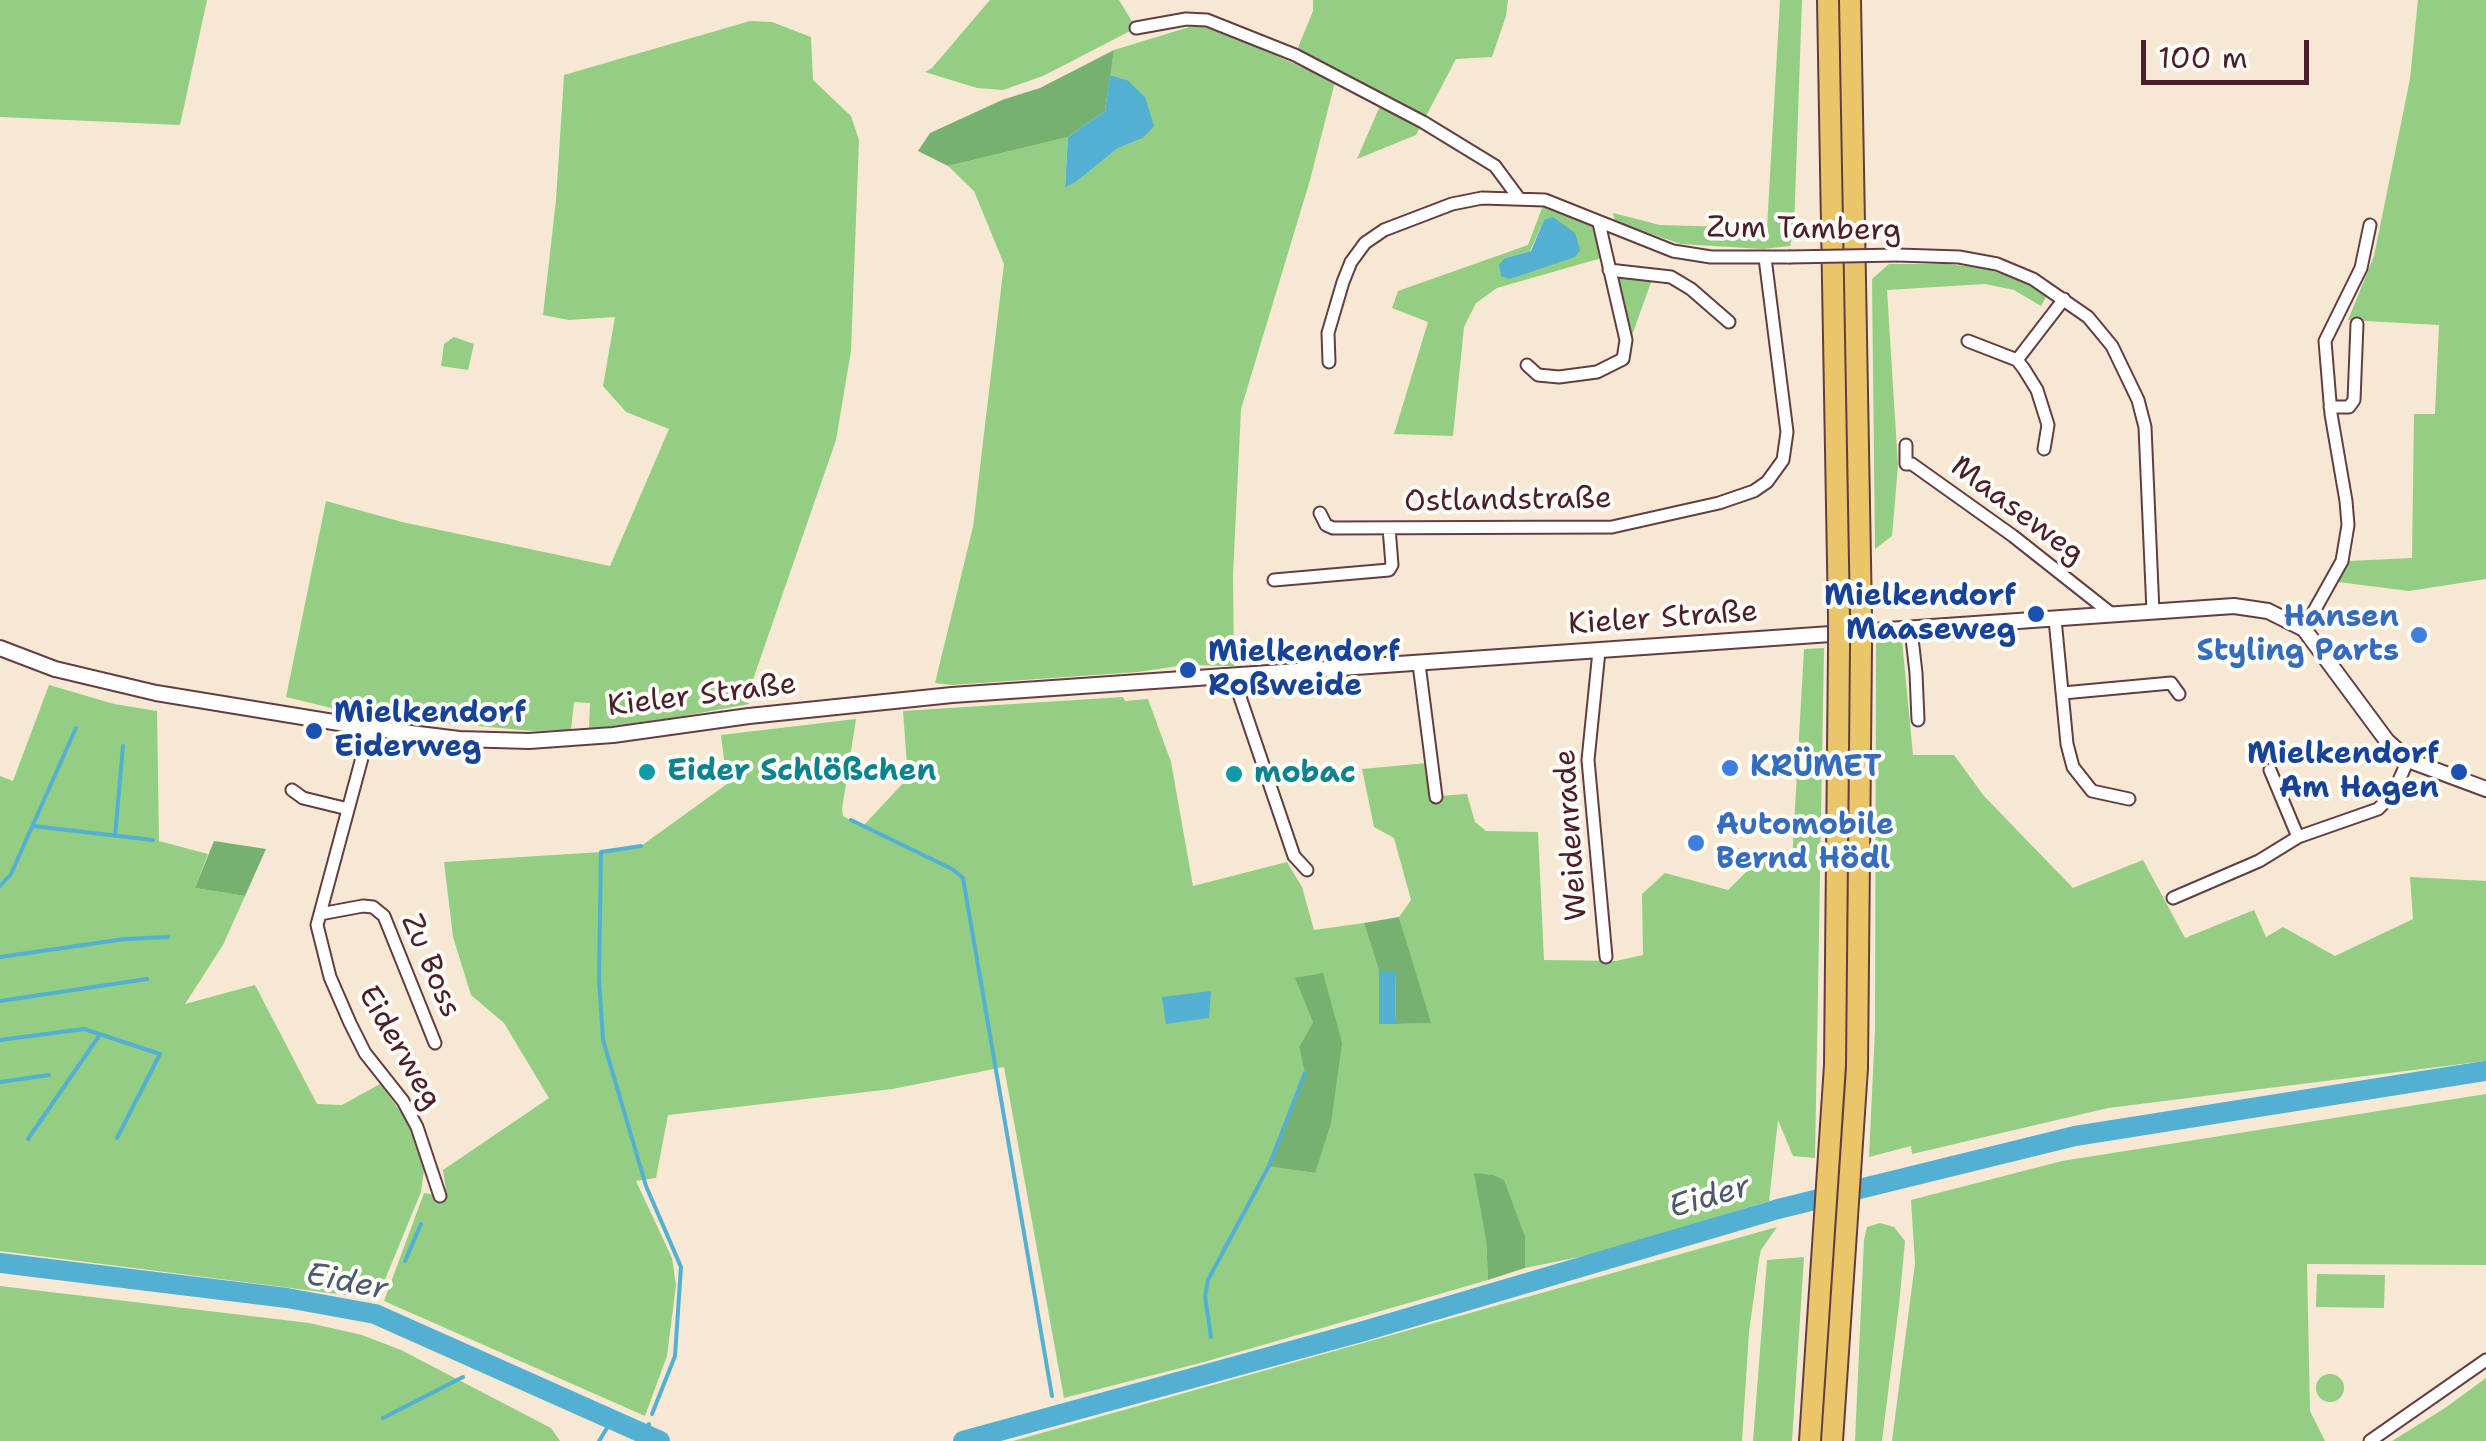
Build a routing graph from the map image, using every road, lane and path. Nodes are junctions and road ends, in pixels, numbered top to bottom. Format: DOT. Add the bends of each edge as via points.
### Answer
graph roads {
  1 [pos="1828,0"];
  2 [pos="1850,0"];
  3 [pos="1136,28"];
  4 [pos="1518,197"];
  5 [pos="1599,223"];
  6 [pos="2370,225"];
  7 [pos="1765,258"];
  8 [pos="1608,270"];
  9 [pos="2064,298"];
  10 [pos="1729,322"];
  11 [pos="2357,324"];
  12 [pos="1968,341"];
  13 [pos="2017,360"];
  14 [pos="1328,362"];
  15 [pos="1528,365"];
  16 [pos="2330,407"];
  17 [pos="1906,445"];
  18 [pos="2044,449"];
  19 [pos="1320,513"];
  20 [pos="1389,528"];
  21 [pos="1274,580"];
  22 [pos="2153,612"];
  23 [pos="2112,614"];
  24 [pos="2060,618"];
  25 [pos="1911,629"];
  26 [pos="2304,629"];
  27 [pos="0,648"];
  28 [pos="1599,651"];
  29 [pos="1419,664"];
  30 [pos="1240,676"];
  31 [pos="2062,693"];
  32 [pos="2179,694"];
  33 [pos="1918,720"];
  34 [pos="370,728"];
  35 [pos="2408,760"];
  36 [pos="2270,770"];
  37 [pos="2486,789"];
  38 [pos="292,790"];
  39 [pos="1436,796"];
  40 [pos="2129,799"];
  41 [pos="348,809"];
  42 [pos="2298,837"];
  43 [pos="1307,870"];
  44 [pos="2172,898"];
  45 [pos="320,914"];
  46 [pos="1606,957"];
  47 [pos="436,1043"];
  48 [pos="440,1196"];
  49 [pos="2486,1360"];
  50 [pos="1810,1441"];
  51 [pos="1832,1441"];
  52 [pos="2370,1441"];
  1 -- 50 [label="highway, bridge" via="1838,949"];
  2 -- 51 [label="highway, bridge" via="1862,646 1860,948"];
  3 -- 4 [label="street" via="1207,20 1295,55 1495,166"];
  4 -- 5 [label="street, Zum Tamberg" via="1544,200"];
  4 -- 14 [label="street" via="1436,210 1365,243 1343,282 1328,333"];
  5 -- 7 [label="street, Zum Tamberg" via="1673,251"];
  5 -- 8 [label="street"];
  6 -- 16 [label="street" via="2361,268 2325,341"];
  7 -- 9 [label="street, Zum Tamberg, bridge" via="1959,258 1997,264"];
  7 -- 20 [label="street, Ostlandstraße" via="1787,432 1783,460 1767,482 1719,503 1612,528"];
  8 -- 10 [label="street" via="1671,277"];
  8 -- 15 [label="street" via="1626,340 1624,358 1578,376 1538,375"];
  9 -- 13 [label="street"];
  9 -- 22 [label="street, Zum Tamberg" via="2112,346 2138,400 2148,462"];
  11 -- 16 [label="street" via="2354,400 2350,407"];
  12 -- 13 [label="street"];
  13 -- 18 [label="street" via="2037,390 2048,425"];
  16 -- 26 [label="street" via="2348,525 2342,561"];
  17 -- 23 [label="street, Maaseweg" via="1906,464"];
  19 -- 20 [label="street, Ostlandstraße" via="1332,528"];
  20 -- 21 [label="street" via="1389,570"];
  22 -- 23 [label="street, Kieler Straße"];
  22 -- 26 [label="street, Kieler Straße" via="2234,606 2268,611"];
  23 -- 24 [label="street, Kieler Straße"];
  24 -- 25 [label="street, Kieler Straße"];
  24 -- 31 [label="street"];
  25 -- 28 [label="street, Kieler Straße"];
  25 -- 33 [label="street"];
  26 -- 35 [label="street"];
  27 -- 34 [label="street, Kieler Straße" via="156,693"];
  28 -- 29 [label="street, Kieler Straße"];
  28 -- 46 [label="street, Weidenrade" via="1588,760"];
  29 -- 30 [label="street, Kieler Straße"];
  29 -- 39 [label="street"];
  30 -- 34 [label="street, Kieler Straße" via="952,695 559,740 459,739"];
  30 -- 43 [label="street" via="1240,696 1294,856"];
  31 -- 32 [label="street" via="2171,683"];
  31 -- 40 [label="street" via="2067,744 2080,779 2092,791"];
  34 -- 41 [label="street, Eiderweg"];
  35 -- 37 [label="street"];
  35 -- 42 [label="street" via="2378,809"];
  36 -- 42 [label="street"];
  38 -- 41 [label="street"];
  41 -- 45 [label="street, Eiderweg"];
  42 -- 44 [label="street"];
  45 -- 47 [label="street, Zu Boss" via="363,906 384,916"];
  45 -- 48 [label="street, Eiderweg" via="317,925 336,992 365,1053 417,1127"];
  49 -- 52 [label="street"];
}
